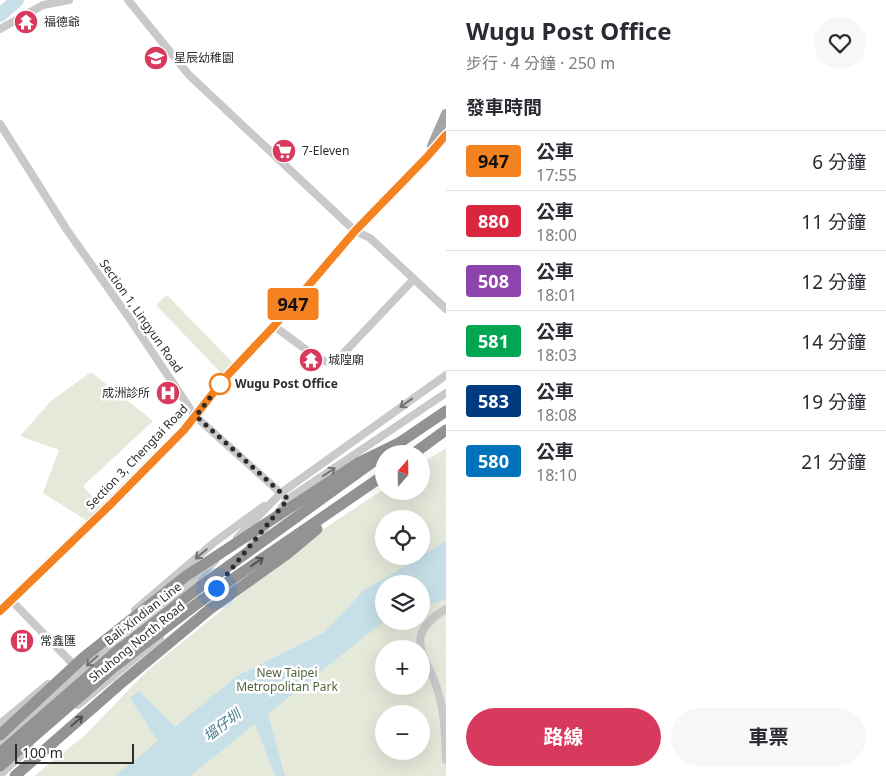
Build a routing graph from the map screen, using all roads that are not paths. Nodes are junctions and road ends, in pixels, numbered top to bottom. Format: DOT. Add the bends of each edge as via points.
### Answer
graph roads {
  1 [pos="68,0"];
  2 [pos="128,0"];
  3 [pos="0,30"];
  4 [pos="446,114"];
  5 [pos="0,124"];
  6 [pos="444,142"];
  7 [pos="426,158"];
  8 [pos="355,231"];
  9 [pos="414,279"];
  10 [pos="446,309"];
  11 [pos="274,326"];
  12 [pos="446,375"];
  13 [pos="446,393"];
  14 [pos="446,411"];
  15 [pos="196,416"];
  16 [pos="446,430"];
  17 [pos="401,442"];
  18 [pos="397,445"];
  19 [pos="425,445"];
  20 [pos="375,461"];
  21 [pos="375,481"];
  22 [pos="370,484"];
  23 [pos="281,493"];
  24 [pos="288,499"];
  25 [pos="11,600"];
  26 [pos="446,610"];
  27 [pos="0,611"];
  28 [pos="72,663"];
  29 [pos="0,724"];
  30 [pos="0,735"];
  31 [pos="0,743"];
  32 [pos="0,753"];
  33 [pos="446,760"];
  34 [pos="0,766"];
  35 [pos="0,775"];
  36 [pos="14,776"];
  1 -- 3 [label="street" via="44,5"];
  2 -- 8 [label="street" via="189,75"];
  4 -- 7 [label="main road"];
  5 -- 15 [label="street, Section 1, Lingyun Road" via="67,230"];
  6 -- 7 [label="main road, Section 3, Chengtai Road"];
  7 -- 8 [label="main road, Section 3, Chengtai Road"];
  8 -- 9 [label="street" via="370,238"];
  8 -- 11 [label="main road, Section 3, Chengtai Road"];
  9 -- 10 [label="street"];
  9 -- 11 [label="street" via="338,358 329,362 320,360"];
  11 -- 15 [label="main road, Section 3, Chengtai Road" via="225,378"];
  12 -- 23 [label="street, Shuhong North Road, one-way"];
  24 -- 13 [label="street, Shuhong North Road, one-way"];
  14 -- 17 [label="highway, Bali-Xindian Line"];
  15 -- 23 [label="street, Section 1, Lingyun Road"];
  15 -- 25 [label="main road, Section 3, Chengtai Road"];
  16 -- 19 [label="highway"];
  17 -- 18 [label="highway, Bali-Xindian Line"];
  17 -- 30 [label="highway" via="358,463 186,576 84,657"];
  20 -- 32 [label="highway, Bali-Xindian Line" via="116,651"];
  21 -- 22 [label="highway, Bali-Xindian Line"];
  34 -- 22 [label="highway, Bali-Xindian Line, one-way" via="115,666 202,600"];
  36 -- 22 [label="highway, one-way" via="202,616 287,554"];
  23 -- 24 [label="street, Section 1, Lingyun Road"];
  23 -- 28 [label="street, one-way" via="216,542"];
  23 -- 31 [label="street, Shuhong North Road, one-way" via="203,573 126,632"];
  24 -- 35 [label="street, Shuhong North Road" via="205,602 58,722"];
  25 -- 27 [label="main road, Section 3, Chengtai Road"];
  25 -- 28 [label="street"];
  26 -- 33 [label="street" via="427,623 420,643 439,694"];
  28 -- 29 [label="street"];
}
